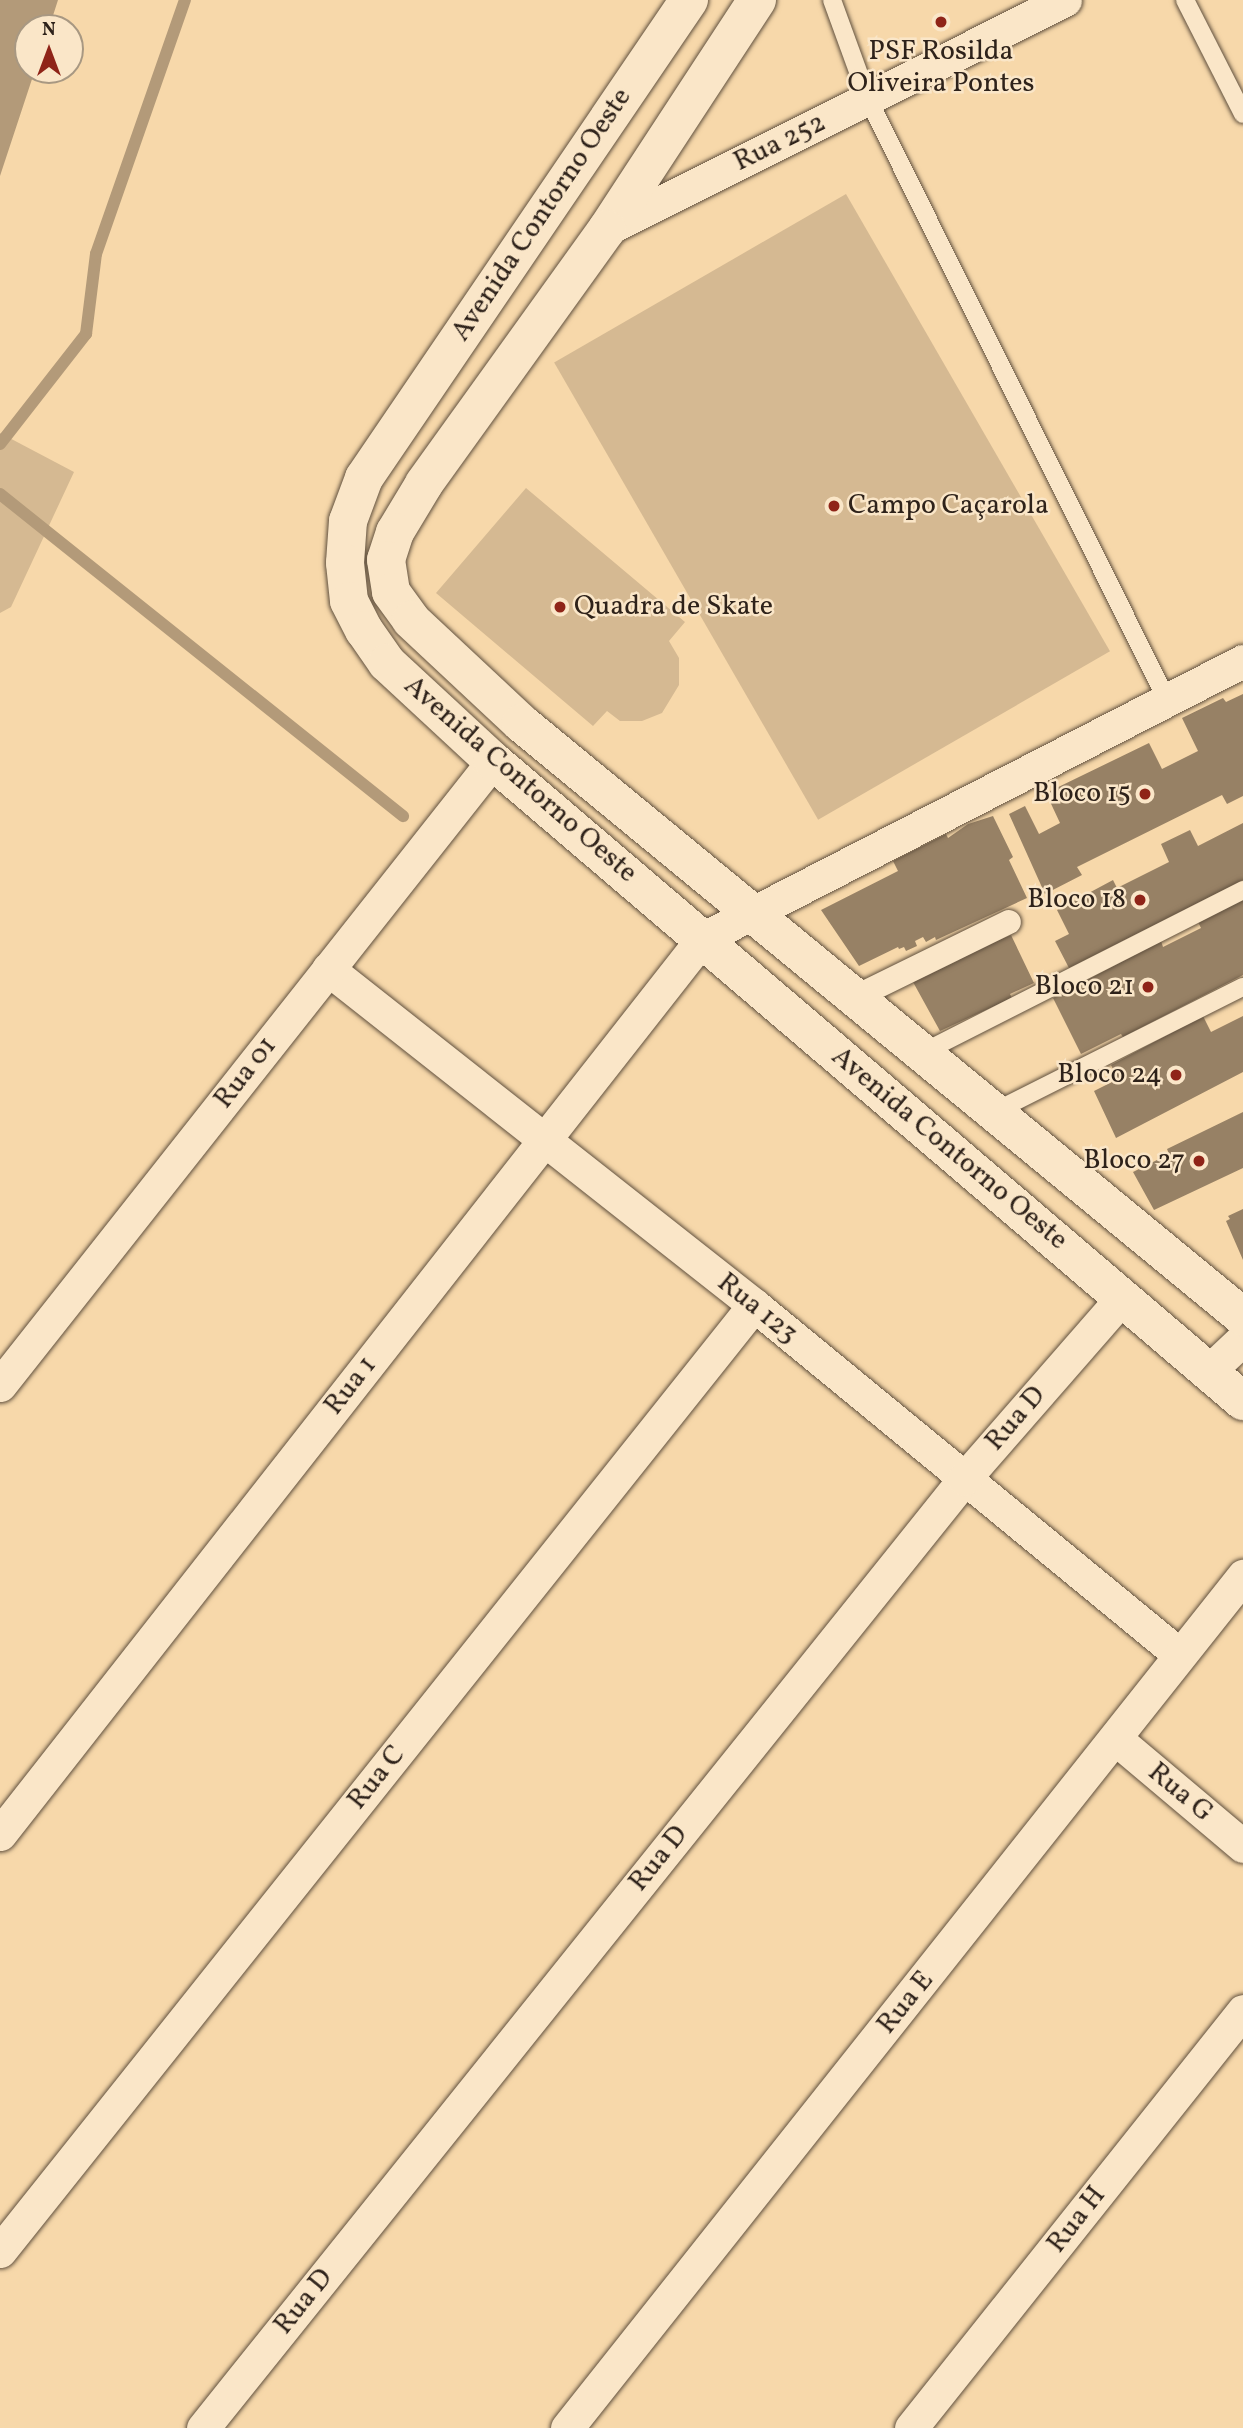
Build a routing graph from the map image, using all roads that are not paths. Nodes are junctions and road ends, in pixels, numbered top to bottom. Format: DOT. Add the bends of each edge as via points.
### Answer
graph roads {
  1 [pos="689,0"];
  2 [pos="757,0"];
  3 [pos="832,0"];
  4 [pos="1065,0"];
  5 [pos="1185,0"];
  6 [pos="868,99"];
  7 [pos="1243,114"];
  8 [pos="607,229"];
  9 [pos="391,592"];
  10 [pos="349,601"];
  11 [pos="1243,661"];
  12 [pos="1167,700"];
  13 [pos="493,761"];
  14 [pos="1243,890"];
  15 [pos="752,912"];
  16 [pos="1009,922"];
  17 [pos="702,939"];
  18 [pos="328,969"];
  19 [pos="1243,986"];
  20 [pos="858,996"];
  21 [pos="924,1052"];
  22 [pos="996,1111"];
  23 [pos="543,1140"];
  24 [pos="1123,1297"];
  25 [pos="754,1305"];
  26 [pos="1243,1317"];
  27 [pos="1243,1339"];
  28 [pos="1207,1373"];
  29 [pos="0,1385"];
  30 [pos="1243,1401"];
  31 [pos="964,1479"];
  32 [pos="1243,1576"];
  33 [pos="1180,1655"];
  34 [pos="1116,1740"];
  35 [pos="0,1834"];
  36 [pos="1243,1846"];
  37 [pos="1243,2011"];
  38 [pos="0,2251"];
  39 [pos="203,2428"];
  40 [pos="567,2428"];
  41 [pos="911,2428"];
  1 -- 10 [label="street, Avenida Contorno Oeste" via="364,478 348,521 345,563"];
  2 -- 8 [label="street, Avenida Contorno Oeste"];
  3 -- 6 [label="lane"];
  4 -- 6 [label="street, Rua 252"];
  5 -- 7 [label="lane"];
  6 -- 8 [label="street, Rua 252"];
  6 -- 12 [label="lane"];
  8 -- 9 [label="street, Avenida Contorno Oeste" via="424,484 395,532 386,560"];
  9 -- 10 [label="street"];
  9 -- 15 [label="street, Avenida Contorno Oeste" via="411,620 521,723"];
  10 -- 13 [label="street, Avenida Contorno Oeste" via="387,663"];
  11 -- 12 [label="street"];
  12 -- 15 [label="street"];
  13 -- 17 [label="street, Avenida Contorno Oeste"];
  13 -- 18 [label="street, Rua 01"];
  14 -- 21 [label="lane"];
  15 -- 17 [label="street"];
  15 -- 20 [label="street, Avenida Contorno Oeste"];
  16 -- 20 [label="street"];
  17 -- 23 [label="street, Rua 1"];
  17 -- 24 [label="street, Avenida Contorno Oeste"];
  18 -- 23 [label="street, Rua 123"];
  18 -- 29 [label="street, Rua 01"];
  19 -- 22 [label="lane"];
  20 -- 21 [label="street, Avenida Contorno Oeste"];
  21 -- 22 [label="street, Avenida Contorno Oeste"];
  22 -- 26 [label="street, Avenida Contorno Oeste"];
  23 -- 25 [label="street, Rua 123"];
  23 -- 35 [label="street, Rua 1"];
  24 -- 28 [label="street, Avenida Contorno Oeste"];
  24 -- 31 [label="street, Rua D"];
  25 -- 31 [label="street, Rua 123"];
  25 -- 38 [label="street, Rua C"];
  27 -- 28 [label="street"];
  28 -- 30 [label="street, Avenida Contorno Oeste"];
  31 -- 33 [label="street, Rua 123"];
  31 -- 39 [label="street, Rua D"];
  32 -- 33 [label="street, Rua E"];
  33 -- 34 [label="street, Rua E"];
  34 -- 36 [label="street, Rua G"];
  34 -- 40 [label="street, Rua E"];
  37 -- 41 [label="street, Rua H"];
}
